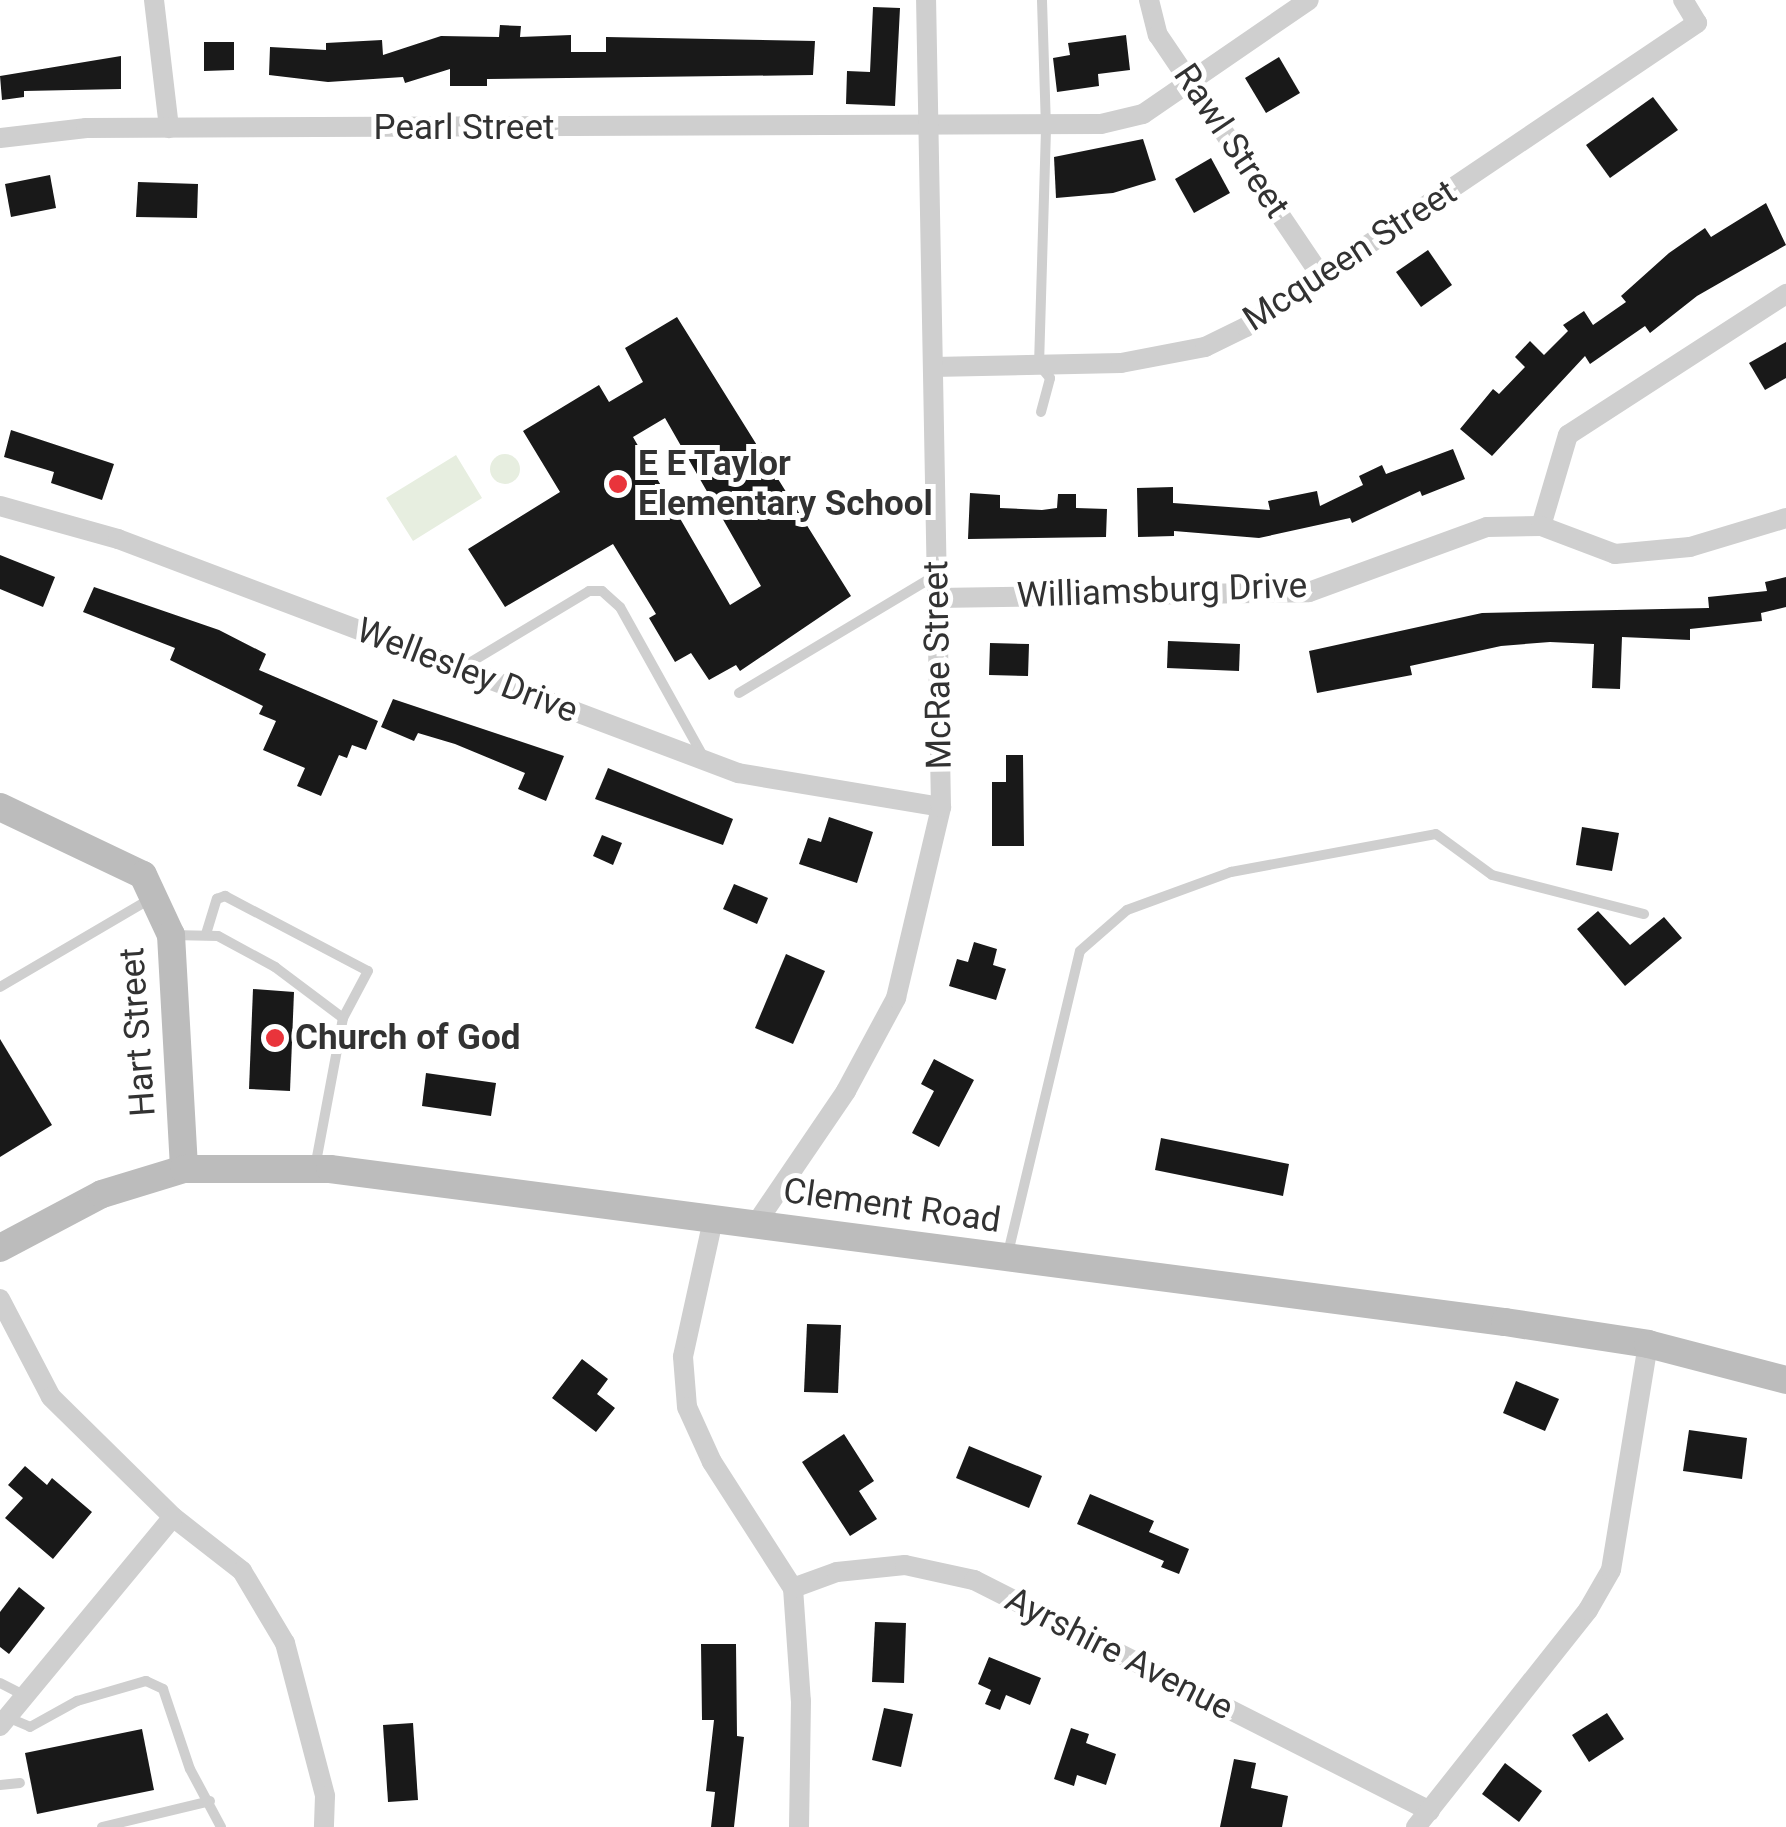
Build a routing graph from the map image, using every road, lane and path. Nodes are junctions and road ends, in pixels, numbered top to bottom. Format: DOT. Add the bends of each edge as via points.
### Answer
graph roads {
  1 [pos="154,0"];
  2 [pos="926,0"];
  3 [pos="1042,0"];
  4 [pos="1149,0"];
  5 [pos="1309,0"];
  6 [pos="1683,0"];
  7 [pos="1192,81"];
  8 [pos="168,128"];
  9 [pos="928,128"];
  10 [pos="1046,128"];
  11 [pos="0,138"];
  12 [pos="1322,277"];
  13 [pos="1786,294"];
  14 [pos="1039,364"];
  15 [pos="933,367"];
  16 [pos="1041,412"];
  17 [pos="0,506"];
  18 [pos="1786,518"];
  19 [pos="1540,526"];
  20 [pos="936,575"];
  21 [pos="937,598"];
  22 [pos="461,668"];
  23 [pos="738,693"];
  24 [pos="706,761"];
  25 [pos="0,806"];
  26 [pos="941,806"];
  27 [pos="153,896"];
  28 [pos="1644,914"];
  29 [pos="206,934"];
  30 [pos="171,935"];
  31 [pos="0,987"];
  32 [pos="342,1018"];
  33 [pos="315,1168"];
  34 [pos="184,1169"];
  35 [pos="713,1220"];
  36 [pos="755,1225"];
  37 [pos="0,1248"];
  38 [pos="1006,1259"];
  39 [pos="0,1300"];
  40 [pos="1648,1344"];
  41 [pos="1786,1380"];
  42 [pos="173,1517"];
  43 [pos="792,1588"];
  44 [pos="0,1683"];
  45 [pos="25,1695"];
  46 [pos="4,1721"];
  47 [pos="20,1783"];
  48 [pos="0,1785"];
  49 [pos="210,1801"];
  50 [pos="1423,1819"];
  51 [pos="102,1827"];
  52 [pos="221,1827"];
  53 [pos="324,1827"];
  54 [pos="799,1827"];
  1 -- 8 [label="street"];
  2 -- 9 [label="street, McRae Street"];
  3 -- 10 [label="lane"];
  4 -- 7 [label="street, Rawl Street" via="1158,35"];
  5 -- 7 [label="street, Pearl Street"];
  6 -- 12 [label="street, Mcqueen Street" via="1697,22"];
  7 -- 10 [label="street, Pearl Street" via="1143,114"];
  7 -- 12 [label="street, Rawl Street"];
  8 -- 9 [label="street, Pearl Street"];
  8 -- 11 [label="street, Pearl Street"];
  9 -- 10 [label="street, Pearl Street"];
  9 -- 15 [label="street, McRae Street"];
  10 -- 14 [label="lane"];
  12 -- 14 [label="street, Mcqueen Street" via="1205,347 1121,363"];
  13 -- 19 [label="street" via="1568,435"];
  14 -- 15 [label="street, Mcqueen Street"];
  14 -- 16 [label="lane" via="1050,378"];
  15 -- 20 [label="street, McRae Street"];
  17 -- 22 [label="street, Wellesley Drive" via="118,538"];
  18 -- 19 [label="street, Williamsburg Drive" via="1690,547 1615,554"];
  19 -- 21 [label="street, Williamsburg Drive" via="1487,527 1308,592"];
  20 -- 21 [label="street, McRae Street"];
  20 -- 23 [label="lane"];
  21 -- 26 [label="street, McRae Street"];
  22 -- 24 [label="street, Wellesley Drive"];
  22 -- 24 [label="lane" via="589,591 602,592 620,607"];
  24 -- 26 [label="street, Wellesley Drive" via="738,773"];
  25 -- 27 [label="street, Hart Street" via="143,875"];
  26 -- 36 [label="street, McRae Street" via="896,998 846,1091"];
  27 -- 30 [label="street, Hart Street"];
  27 -- 31 [label="lane"];
  28 -- 38 [label="lane" via="1492,874 1436,834 1230,872 1127,910 1080,951"];
  29 -- 30 [label="lane"];
  29 -- 32 [label="lane" via="275,966"];
  29 -- 32 [label="lane" via="217,898 225,896 368,971"];
  30 -- 34 [label="street, Hart Street"];
  32 -- 33 [label="lane"];
  33 -- 34 [label="street, Clement Road"];
  33 -- 35 [label="street, Clement Road"];
  34 -- 37 [label="street, Clement Road" via="102,1194"];
  35 -- 36 [label="street, Clement Road"];
  35 -- 43 [label="street" via="683,1357 688,1406 712,1462"];
  36 -- 38 [label="street, Clement Road"];
  38 -- 40 [label="street, Clement Road"];
  39 -- 42 [label="street" via="52,1397"];
  40 -- 41 [label="street, Clement Road"];
  40 -- 50 [label="street" via="1610,1570 1588,1610"];
  42 -- 45 [label="street"];
  42 -- 53 [label="street" via="242,1572 285,1643 325,1796"];
  43 -- 50 [label="street, Ayrshire Avenue" via="837,1572 905,1565 974,1580"];
  43 -- 54 [label="street" via="801,1701"];
  44 -- 45 [label="lane"];
  45 -- 46 [label="street"];
  46 -- 49 [label="lane" via="30,1726 77,1700 146,1681 163,1688 190,1769"];
  47 -- 48 [label="lane"];
  49 -- 51 [label="lane"];
  49 -- 52 [label="lane"];
}
